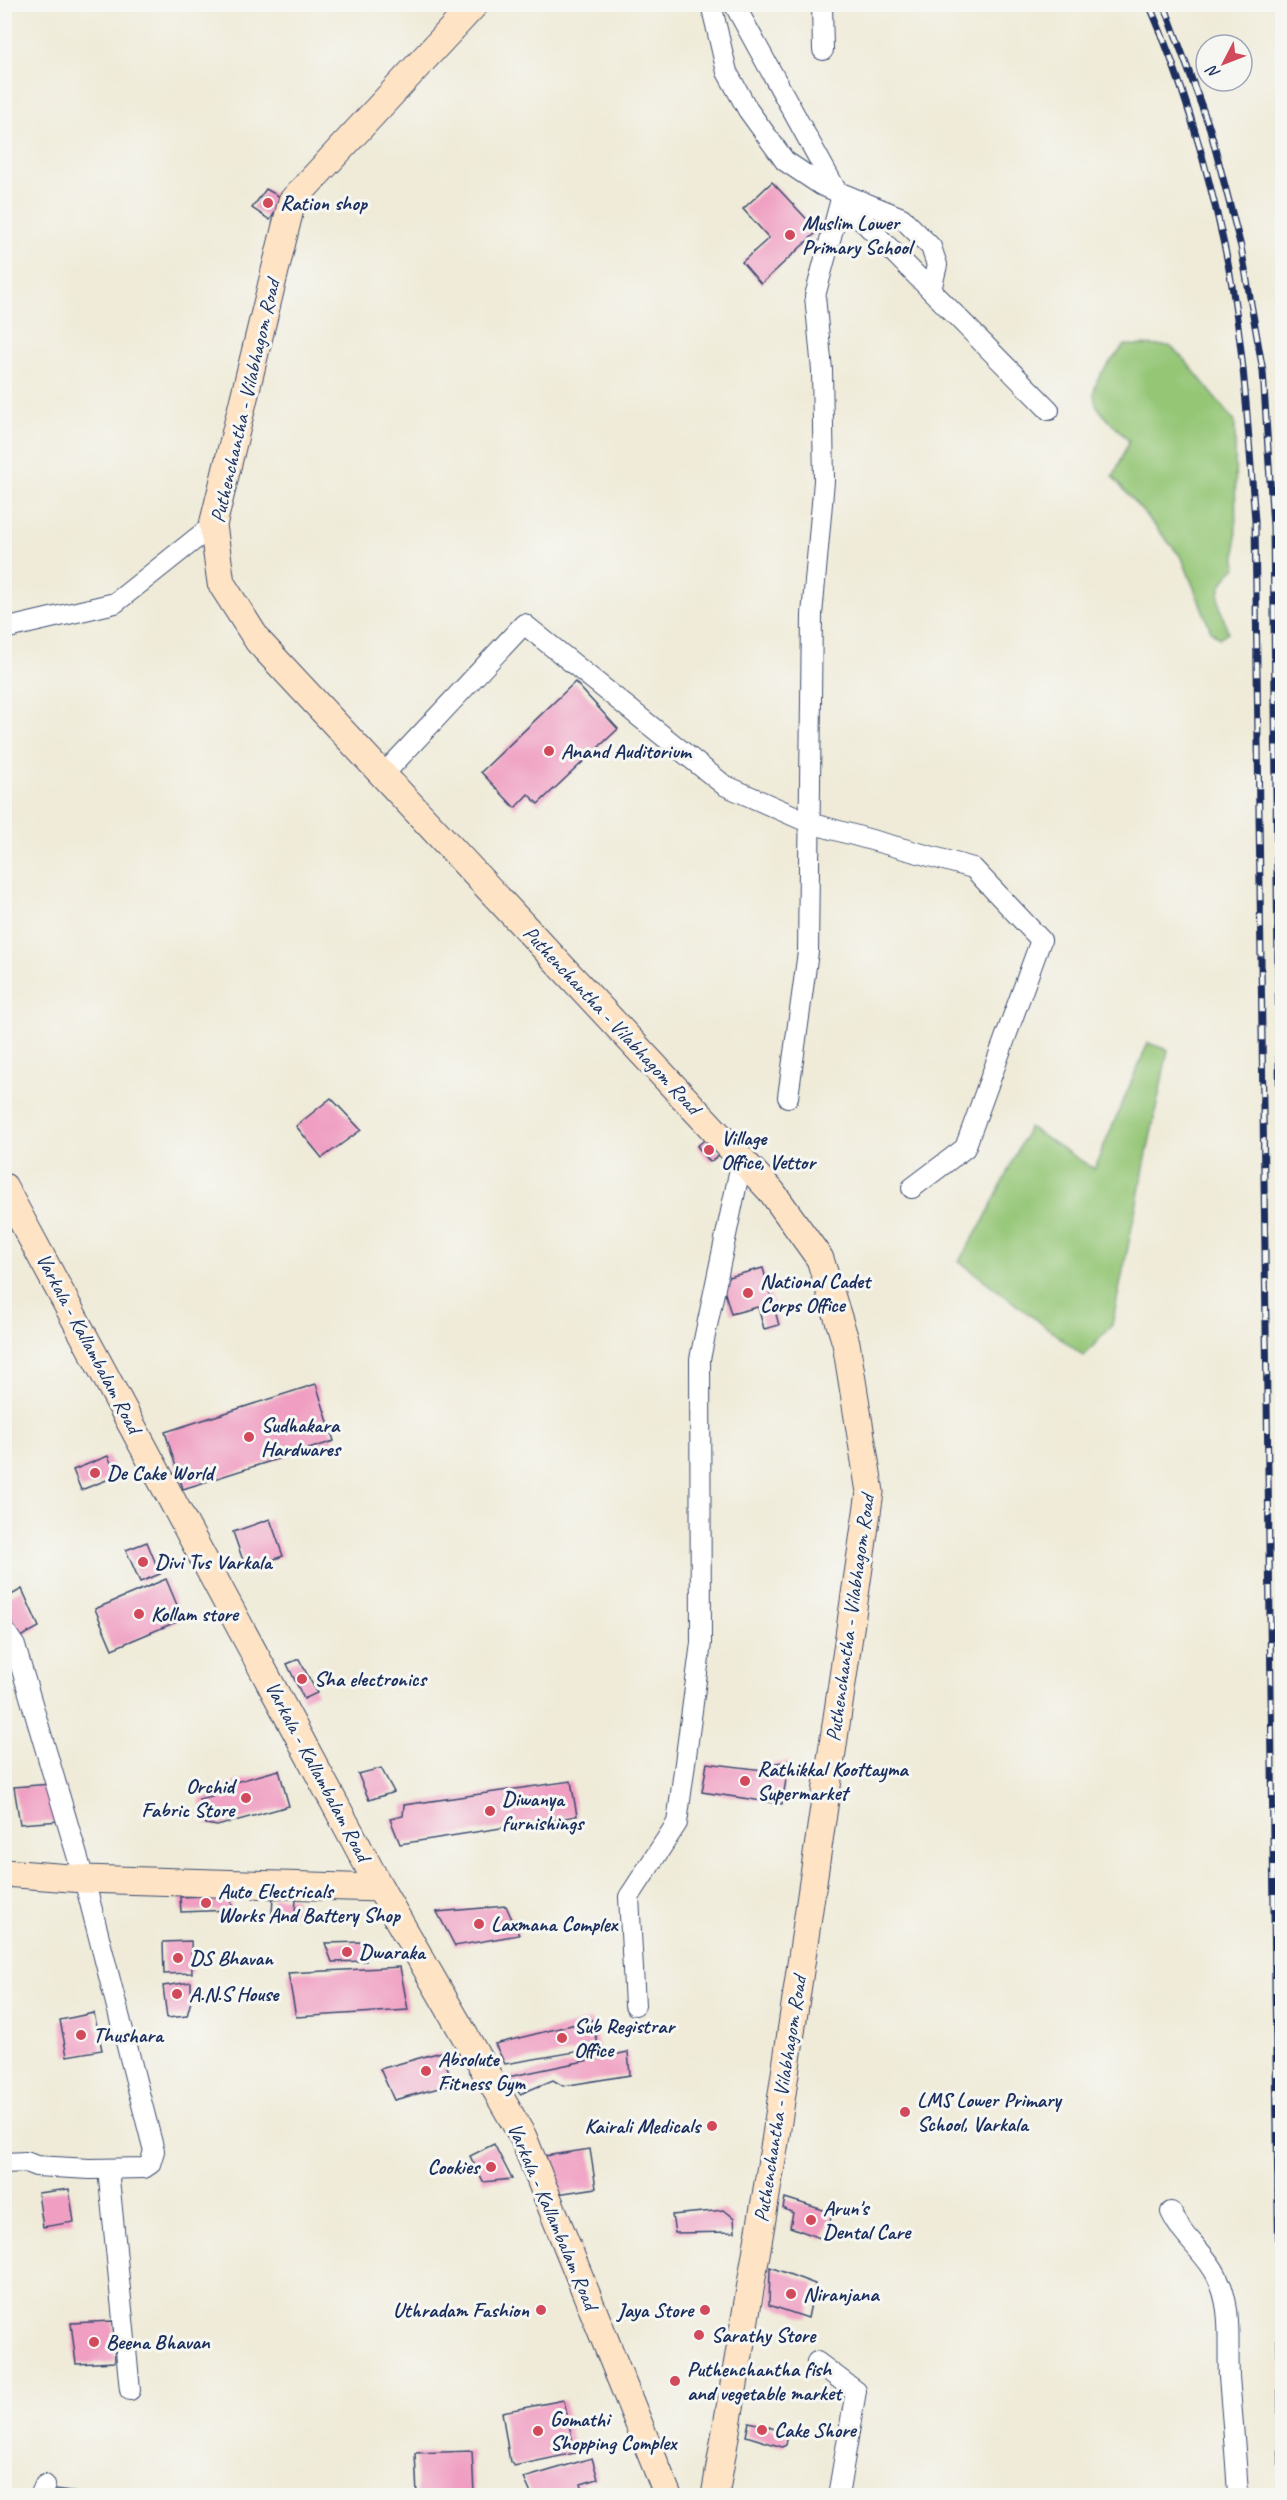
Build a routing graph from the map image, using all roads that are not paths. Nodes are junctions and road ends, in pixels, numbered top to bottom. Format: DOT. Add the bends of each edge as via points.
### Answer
graph roads {
  1 [pos="475,4"];
  2 [pos="711,4"];
  3 [pos="734,4"];
  4 [pos="822,4"];
  5 [pos="823,50"];
  6 [pos="838,194"];
  7 [pos="931,290"];
  8 [pos="1049,410"];
  9 [pos="213,525"];
  10 [pos="4,629"];
  11 [pos="383,775"];
  12 [pos="810,823"];
  13 [pos="788,1096"];
  14 [pos="742,1159"];
  15 [pos="912,1188"];
  16 [pos="8,1201"];
  17 [pos="4,1630"];
  18 [pos="4,1873"];
  19 [pos="84,1879"];
  20 [pos="380,1888"];
  21 [pos="635,2005"];
  22 [pos="4,2163"];
  23 [pos="108,2169"];
  24 [pos="1171,2212"];
  25 [pos="817,2362"];
  26 [pos="130,2390"];
  27 [pos="668,2496"];
  28 [pos="715,2496"];
  29 [pos="837,2496"];
  30 [pos="1238,2496"];
  1 -- 9 [label="main road, Puthenchantha - Vilabhagom Road" via="292,201"];
  2 -- 6 [label="street" via="727,72 748,110 785,161"];
  3 -- 6 [label="street"];
  4 -- 5 [label="street"];
  6 -- 7 [label="street"];
  6 -- 7 [label="street" via="902,218 921,236 931,247 937,265"];
  6 -- 12 [label="street" via="815,296 822,370 824,481 812,615"];
  7 -- 8 [label="street"];
  9 -- 10 [label="street" via="115,603"];
  9 -- 11 [label="main road, Puthenchantha - Vilabhagom Road" via="220,583 258,641"];
  11 -- 12 [label="street" via="524,624 724,785"];
  11 -- 14 [label="main road, Puthenchantha - Vilabhagom Road"];
  12 -- 13 [label="street" via="808,952"];
  12 -- 15 [label="street" via="974,868 1041,940 965,1148"];
  14 -- 21 [label="street" via="700,1359 701,1643 677,1822 629,1897"];
  14 -- 28 [label="main road, Puthenchantha - Vilabhagom Road" via="772,1192 820,1259 846,1344 870,1491 775,2142"];
  16 -- 20 [label="main road, Varkala - Kallambalam Road"];
  17 -- 19 [label="street" via="15,1646"];
  18 -- 19 [label="main road"];
  19 -- 20 [label="main road"];
  19 -- 23 [label="street" via="154,2151 150,2164 144,2168"];
  20 -- 27 [label="main road, Varkala - Kallambalam Road" via="522,2137"];
  22 -- 23 [label="street"];
  23 -- 26 [label="street"];
  24 -- 30 [label="street" via="1189,2242 1216,2274 1229,2310"];
  25 -- 29 [label="street" via="856,2391"];
}
